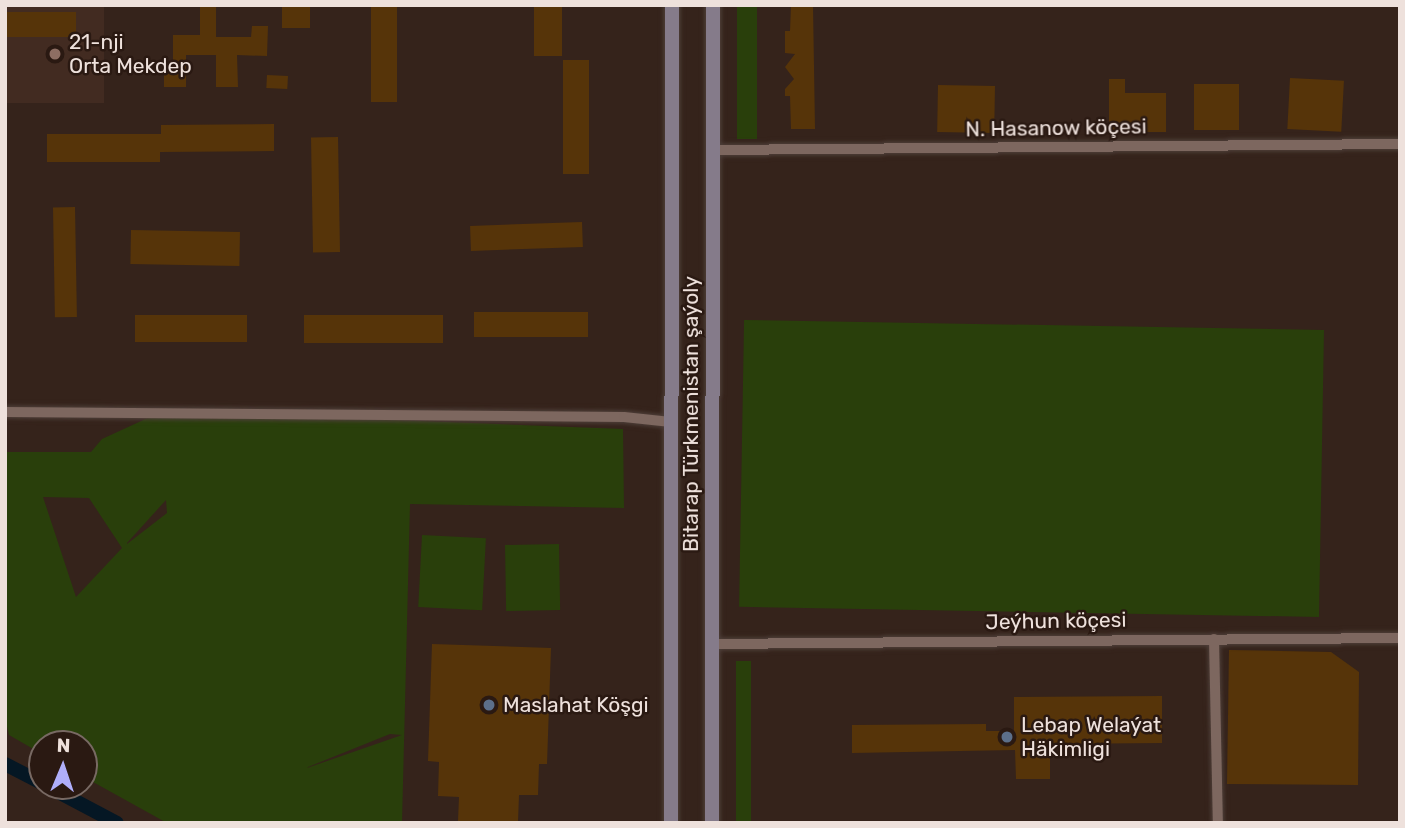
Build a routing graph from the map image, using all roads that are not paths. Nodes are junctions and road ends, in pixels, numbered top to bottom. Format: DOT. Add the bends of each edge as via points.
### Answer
graph roads {
  1 [pos="672,5"];
  2 [pos="713,5"];
  3 [pos="1400,144"];
  4 [pos="713,150"];
  5 [pos="5,412"];
  6 [pos="671,422"];
  7 [pos="1400,638"];
  8 [pos="1214,639"];
  9 [pos="712,644"];
  10 [pos="671,823"];
  11 [pos="712,823"];
  12 [pos="1218,823"];
  1 -- 6 [label="main road, Bitarap Türkmenistan şaýoly"];
  2 -- 4 [label="main road, Bitarap Türkmenistan şaýoly"];
  3 -- 4 [label="street, N. Hasanow köçesi"];
  4 -- 9 [label="main road, Bitarap Türkmenistan şaýoly"];
  5 -- 6 [label="street" via="624,416"];
  6 -- 10 [label="main road, Bitarap Türkmenistan şaýoly"];
  7 -- 8 [label="street, Jeýhun köçesi"];
  8 -- 9 [label="street, Jeýhun köçesi"];
  8 -- 12 [label="street"];
  9 -- 11 [label="main road, Bitarap Türkmenistan şaýoly"];
}
